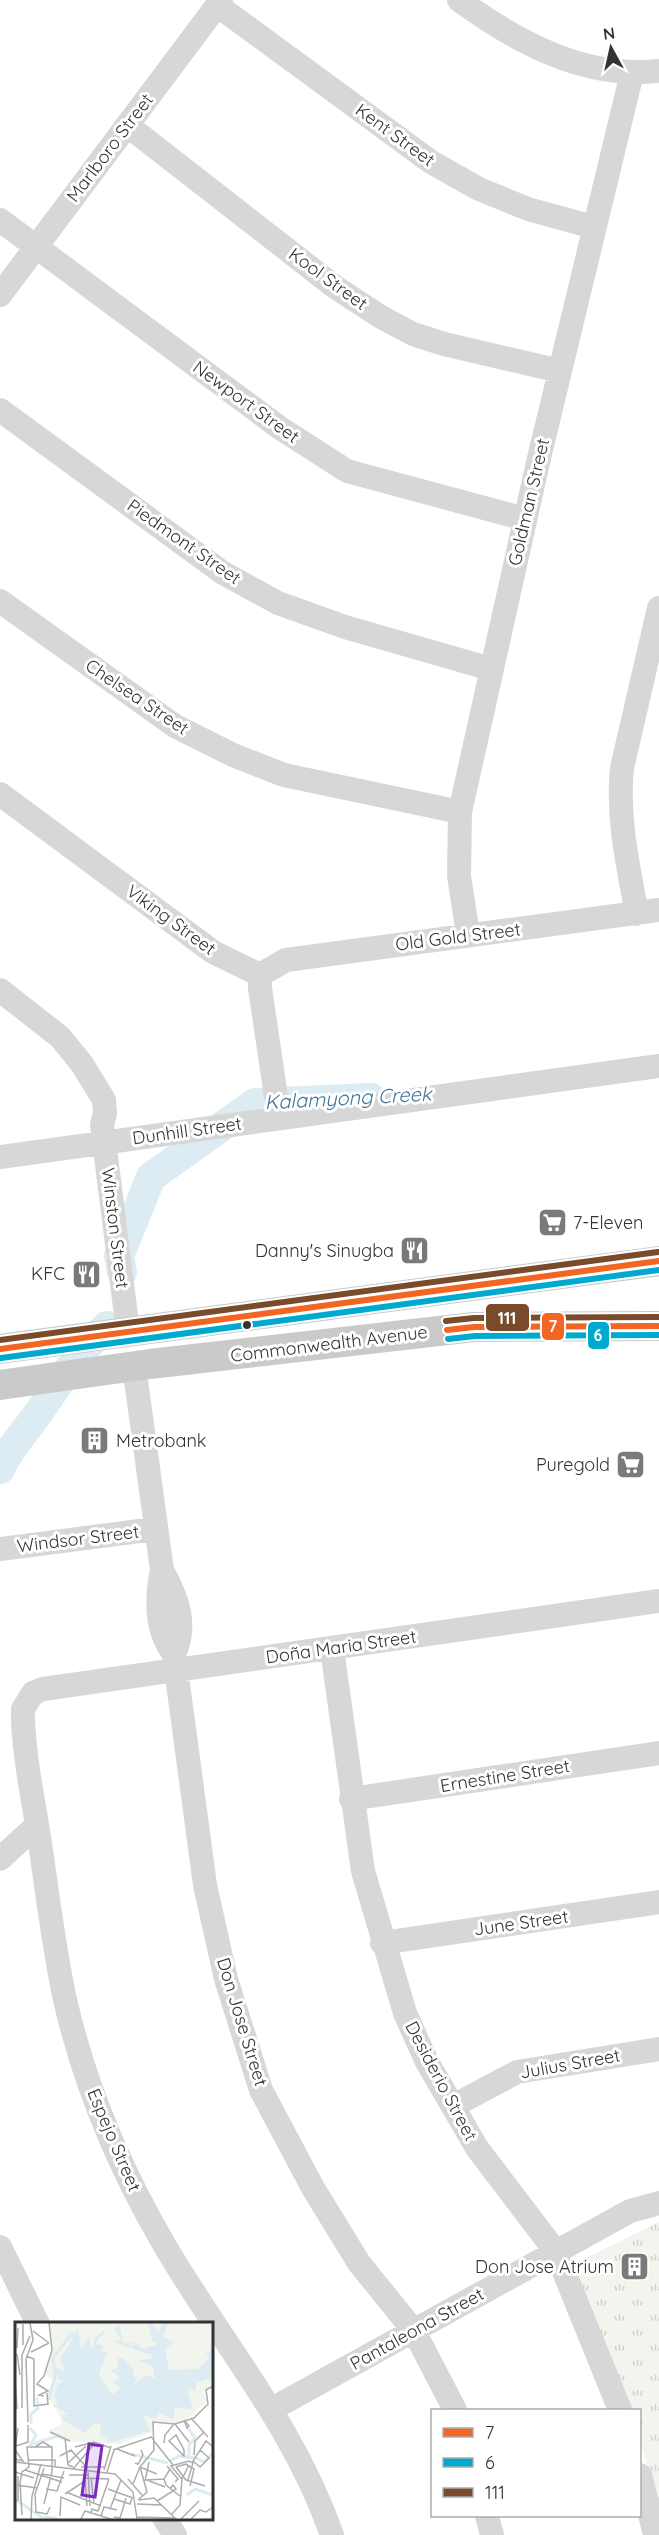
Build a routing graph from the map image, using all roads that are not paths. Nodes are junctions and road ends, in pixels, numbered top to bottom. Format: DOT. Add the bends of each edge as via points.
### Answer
graph roads {
  1 [pos="459,0"];
  2 [pos="219,3"];
  3 [pos="659,71"];
  4 [pos="632,73"];
  5 [pos="127,125"];
  6 [pos="0,220"];
  7 [pos="593,227"];
  8 [pos="36,247"];
  9 [pos="0,296"];
  10 [pos="560,371"];
  11 [pos="0,410"];
  12 [pos="525,519"];
  13 [pos="0,601"];
  14 [pos="659,608"];
  15 [pos="491,669"];
  16 [pos="0,794"];
  17 [pos="460,812"];
  18 [pos="648,912"];
  19 [pos="468,934"];
  20 [pos="261,975"];
  21 [pos="0,990"];
  22 [pos="659,1066"];
  23 [pos="279,1117"];
  24 [pos="104,1134"];
  25 [pos="0,1157"];
  26 [pos="659,1261"];
  27 [pos="659,1326"];
  28 [pos="128,1331"];
  29 [pos="0,1349"];
  30 [pos="134,1366"];
  31 [pos="0,1385"];
  32 [pos="155,1529"];
  33 [pos="0,1549"];
  34 [pos="659,1601"];
  35 [pos="332,1649"];
  36 [pos="175,1662"];
  37 [pos="26,1700"];
  38 [pos="659,1753"];
  39 [pos="351,1800"];
  40 [pos="37,1825"];
  41 [pos="0,1859"];
  42 [pos="659,1902"];
  43 [pos="382,1943"];
  44 [pos="659,2049"];
  45 [pos="453,2106"];
  46 [pos="659,2203"];
  47 [pos="0,2247"];
  48 [pos="556,2252"];
  49 [pos="37,2322"];
  50 [pos="414,2331"];
  51 [pos="272,2409"];
  52 [pos="454,2409"];
  53 [pos="620,2409"];
  54 [pos="641,2482"];
  55 [pos="487,2517"];
  56 [pos="165,2520"];
  57 [pos="175,2535"];
  58 [pos="332,2535"];
  59 [pos="492,2535"];
  60 [pos="655,2535"];
  1 -- 4 [label="street" via="524,43 557,57"];
  2 -- 5 [label="street, Marlboro Street"];
  2 -- 7 [label="street, Kent Street" via="431,162 479,189"];
  3 -- 4 [label="street"];
  4 -- 7 [label="street, Goldman Street"];
  5 -- 8 [label="street, Marlboro Street"];
  5 -- 10 [label="street, Kool Street" via="335,287 381,317 413,334 444,344"];
  6 -- 8 [label="street, Newport Street"];
  7 -- 10 [label="street, Goldman Street"];
  8 -- 9 [label="street, Marlboro Street"];
  8 -- 12 [label="street, Newport Street" via="280,428 347,471"];
  10 -- 12 [label="street, Goldman Street"];
  11 -- 15 [label="street, Piedmont Street" via="223,573 278,603 345,627"];
  12 -- 15 [label="street, Goldman Street"];
  13 -- 17 [label="street, Chelsea Street" via="175,726 233,755 284,775"];
  14 -- 18 [label="street" via="622,768 620,793 620,818"];
  15 -- 17 [label="street, Goldman Street"];
  16 -- 20 [label="street, Viking Street" via="213,952"];
  17 -- 19 [label="street, Goldman Street" via="459,876"];
  18 -- 19 [label="street, Old Gold Street"];
  19 -- 20 [label="street, Old Gold Street" via="286,960"];
  20 -- 23 [label="street"];
  21 -- 24 [label="street, Winston Street" via="60,1037 90,1079 89,1104"];
  22 -- 23 [label="street, Dunhill Street"];
  23 -- 24 [label="street, Dunhill Street"];
  24 -- 25 [label="street, Dunhill Street"];
  24 -- 28 [label="street, Winston Street"];
  26 -- 28 [label="main road"];
  27 -- 30 [label="main road, Commonwealth Avenue" via="474,1327"];
  28 -- 29 [label="main road"];
  30 -- 31 [label="main road, Commonwealth Avenue"];
  30 -- 32 [label="street, Don Jose Street"];
  32 -- 33 [label="street, Windsor Street"];
  32 -- 36 [label="street, Don Jose Street" via="162,1570 175,1594 182,1637"];
  34 -- 35 [label="street, Doña Maria Street"];
  35 -- 36 [label="street, Doña Maria Street"];
  35 -- 39 [label="street, Desiderio Street"];
  36 -- 37 [label="street, Doña Maria Street" via="43,1689"];
  36 -- 50 [label="street, Don Jose Street" via="205,1885 226,1979 261,2090 335,2225"];
  37 -- 40 [label="street, Espejo Street" via="23,1716"];
  38 -- 39 [label="street, Ernestine Street"];
  39 -- 43 [label="street, Desiderio Street" via="363,1871"];
  40 -- 41 [label="street"];
  40 -- 51 [label="street, Espejo Street" via="66,2005 88,2081 123,2170 166,2247"];
  42 -- 43 [label="street, June Street"];
  43 -- 45 [label="street, Desiderio Street" via="405,2013"];
  44 -- 45 [label="street, Julius Street" via="518,2072"];
  45 -- 48 [label="street, Desiderio Street" via="477,2148"];
  46 -- 48 [label="street, Pantaleona Street" via="630,2211"];
  47 -- 49 [label="street"];
  48 -- 50 [label="street, Pantaleona Street"];
  48 -- 53 [label="street, Desiderio Street"];
  50 -- 51 [label="street, Pantaleona Street"];
  50 -- 52 [label="street, Don Jose Street"];
  51 -- 58 [label="street, Espejo Street" via="318,2496"];
  54 -- 60 [label="street"];
  55 -- 59 [label="street"];
  56 -- 57 [label="street"];
}
